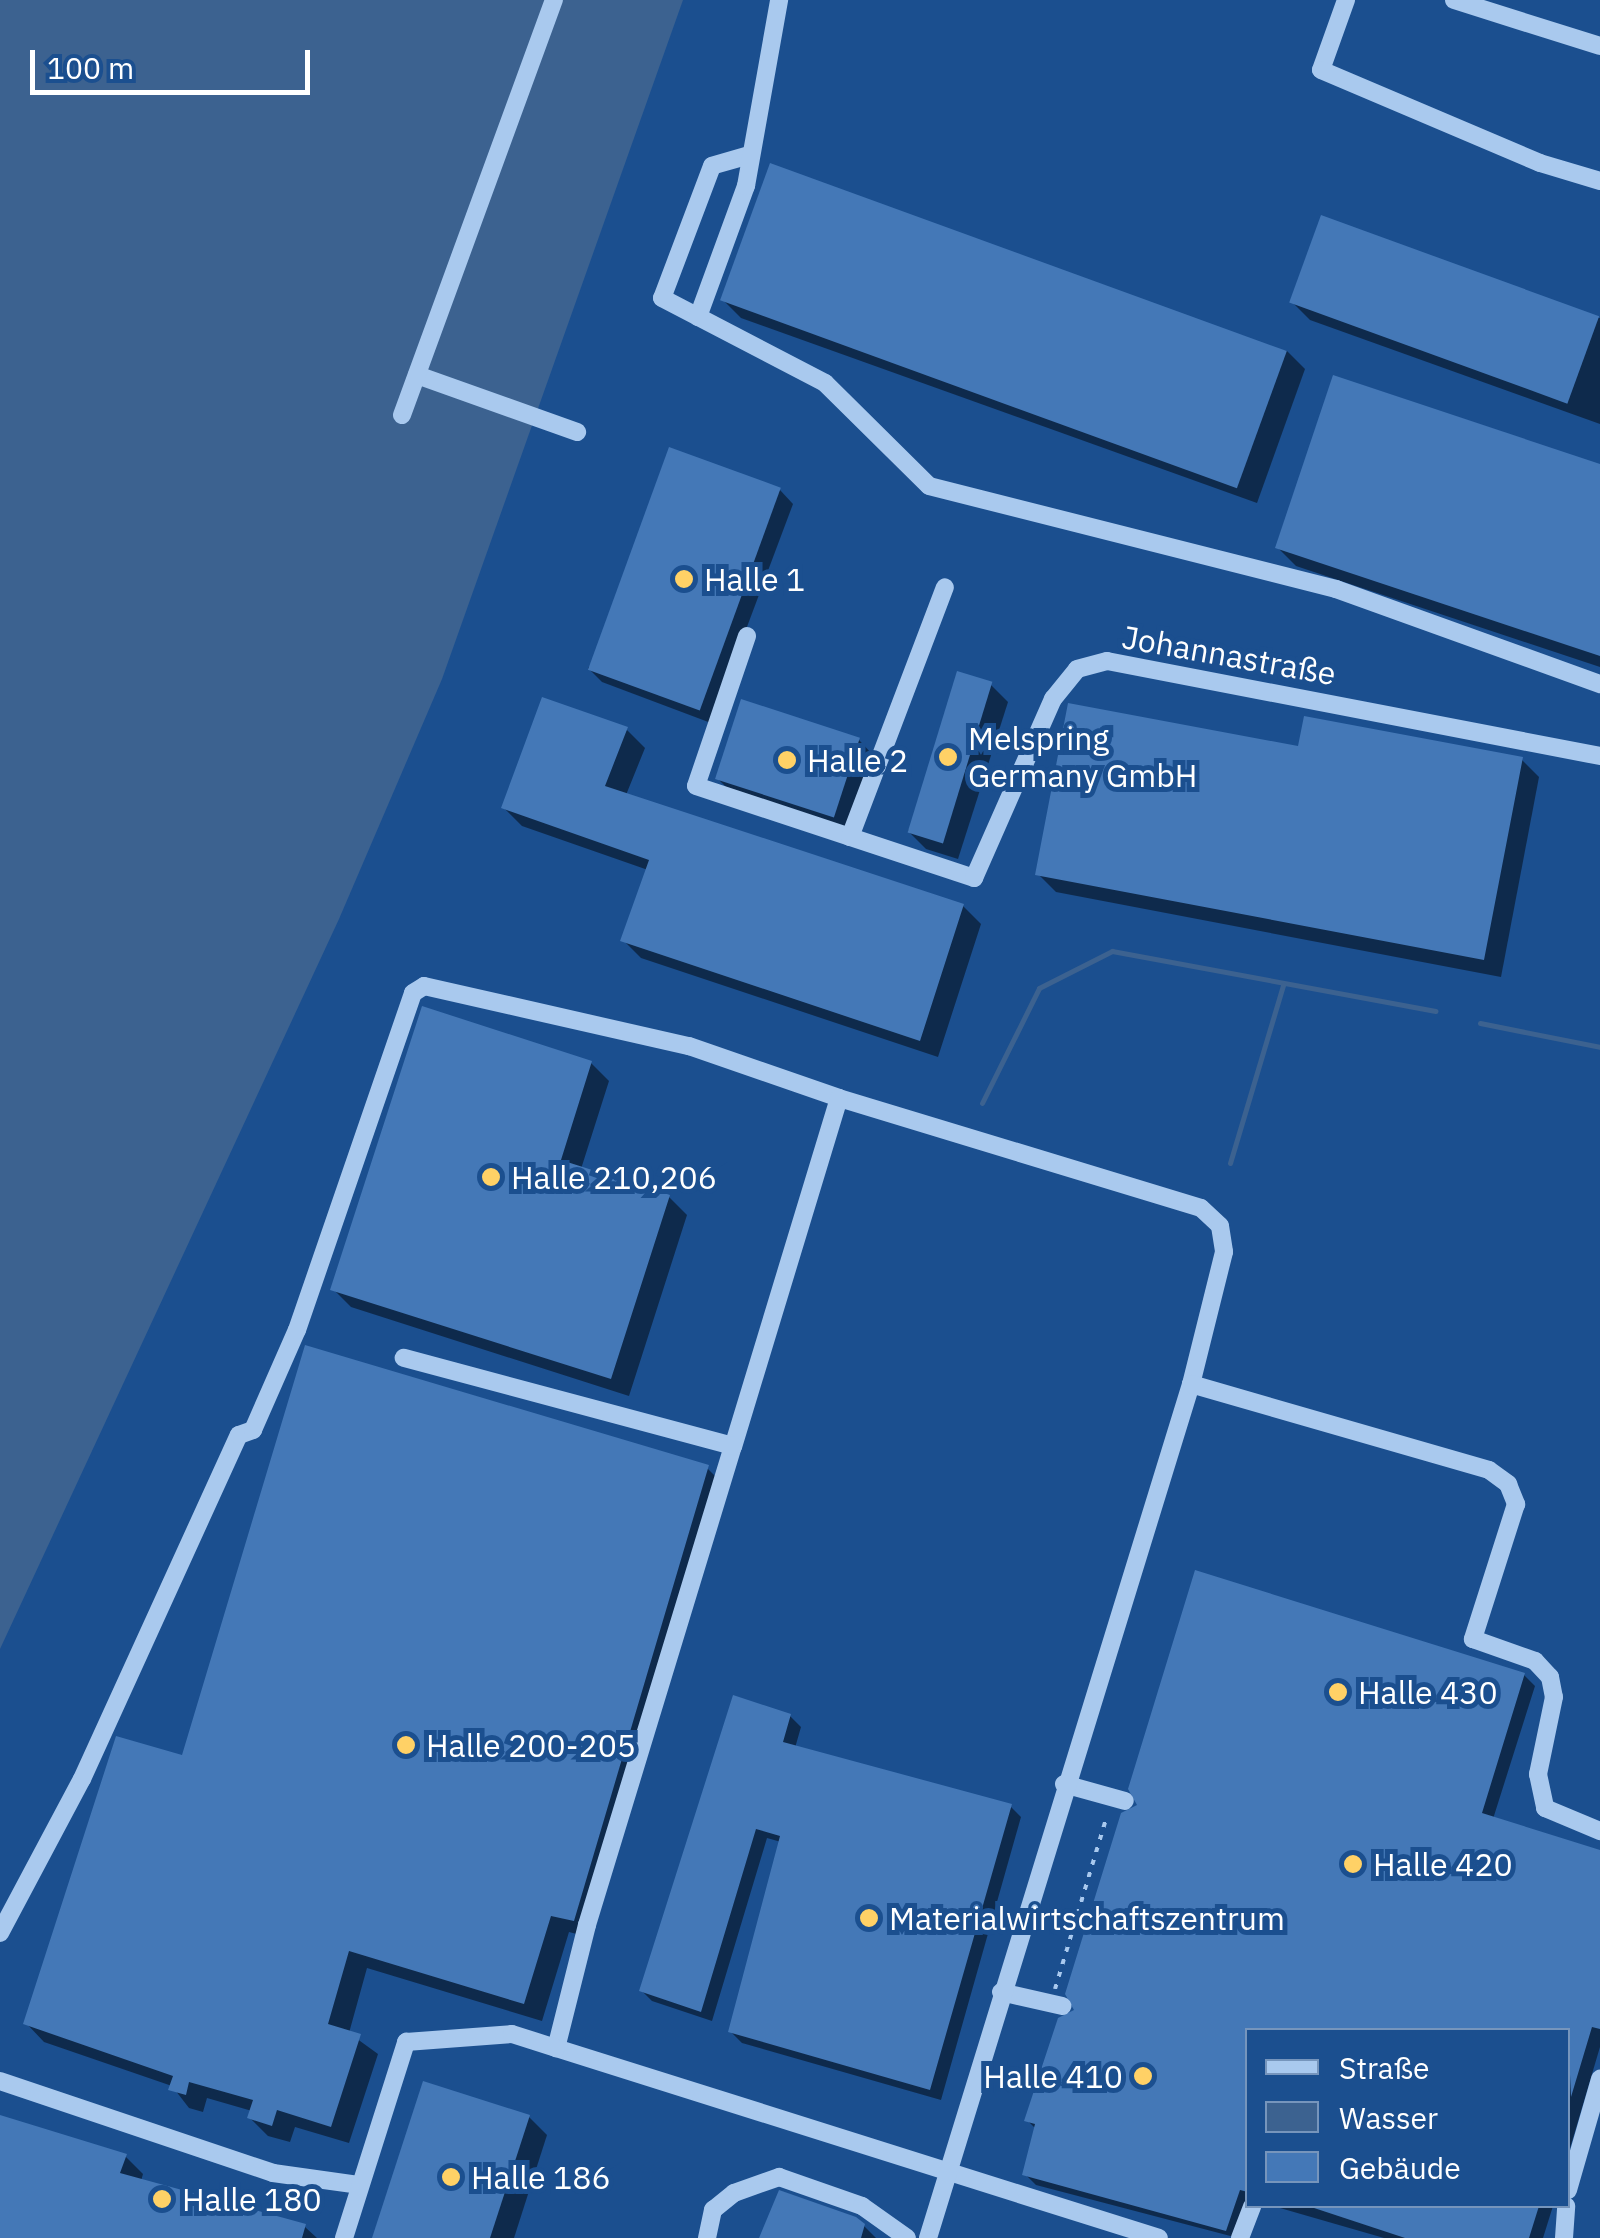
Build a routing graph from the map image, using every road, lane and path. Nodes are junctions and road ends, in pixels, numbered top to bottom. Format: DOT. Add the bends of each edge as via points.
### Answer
graph roads {
  1 [pos="554,0"];
  2 [pos="779,0"];
  3 [pos="1346,0"];
  4 [pos="1454,0"];
  5 [pos="1600,46"];
  6 [pos="746,156"];
  7 [pos="1600,182"];
  8 [pos="698,317"];
  9 [pos="417,374"];
  10 [pos="402,415"];
  11 [pos="577,432"];
  12 [pos="945,587"];
  13 [pos="747,636"];
  14 [pos="1600,684"];
  15 [pos="1600,756"];
  16 [pos="850,837"];
  17 [pos="839,1098"];
  18 [pos="404,1358"];
  19 [pos="1192,1384"];
  20 [pos="733,1446"];
  21 [pos="1064,1784"];
  22 [pos="1119,1799"];
  23 [pos="1600,1831"];
  24 [pos="0,1933"];
  25 [pos="1001,1992"];
  26 [pos="1056,2004"];
  27 [pos="556,2048"];
  28 [pos="1600,2079"];
  29 [pos="0,2081"];
  30 [pos="948,2171"];
  31 [pos="1570,2183"];
  32 [pos="360,2185"];
  33 [pos="1251,2208"];
  34 [pos="1566,2208"];
  35 [pos="344,2238"];
  36 [pos="706,2238"];
  37 [pos="906,2238"];
  38 [pos="928,2238"];
  39 [pos="1159,2238"];
  40 [pos="1240,2238"];
  41 [pos="1564,2238"];
  1 -- 9 [label="street"];
  2 -- 6 [label="street"];
  3 -- 7 [label="street" via="1321,70"];
  4 -- 5 [label="street"];
  6 -- 8 [label="street" via="746,186"];
  6 -- 8 [label="street" via="712,166 662,298"];
  8 -- 14 [label="street" via="825,383 929,486 1336,590"];
  9 -- 10 [label="street"];
  9 -- 11 [label="street"];
  12 -- 16 [label="street"];
  13 -- 16 [label="street" via="696,786"];
  15 -- 16 [label="street, Johannastraße" via="1107,661 1077,669 1052,699 974,878"];
  17 -- 19 [label="street" via="1201,1208 1220,1226 1224,1252"];
  17 -- 20 [label="street"];
  17 -- 24 [label="street" via="690,1046 424,986 412,993 290,1346 253,1430 238,1435 82,1779"];
  18 -- 20 [label="street"];
  19 -- 21 [label="street"];
  19 -- 23 [label="street" via="1488,1470 1508,1484 1516,1504 1473,1640 1535,1661 1550,1677 1554,1696 1538,1774 1546,1808"];
  20 -- 27 [label="street" via="587,1924"];
  21 -- 22 [label="street"];
  21 -- 25 [label="street"];
  22 -- 26 [label="path"];
  25 -- 26 [label="street"];
  25 -- 30 [label="street"];
  27 -- 30 [label="street"];
  27 -- 32 [label="street" via="512,2034 406,2042"];
  28 -- 31 [label="street"];
  29 -- 32 [label="street" via="274,2173"];
  30 -- 38 [label="street"];
  30 -- 39 [label="street"];
  32 -- 35 [label="street"];
  33 -- 40 [label="street"];
  34 -- 41 [label="street"];
  36 -- 37 [label="street" via="714,2210 734,2194 778,2178 862,2206"];
}
